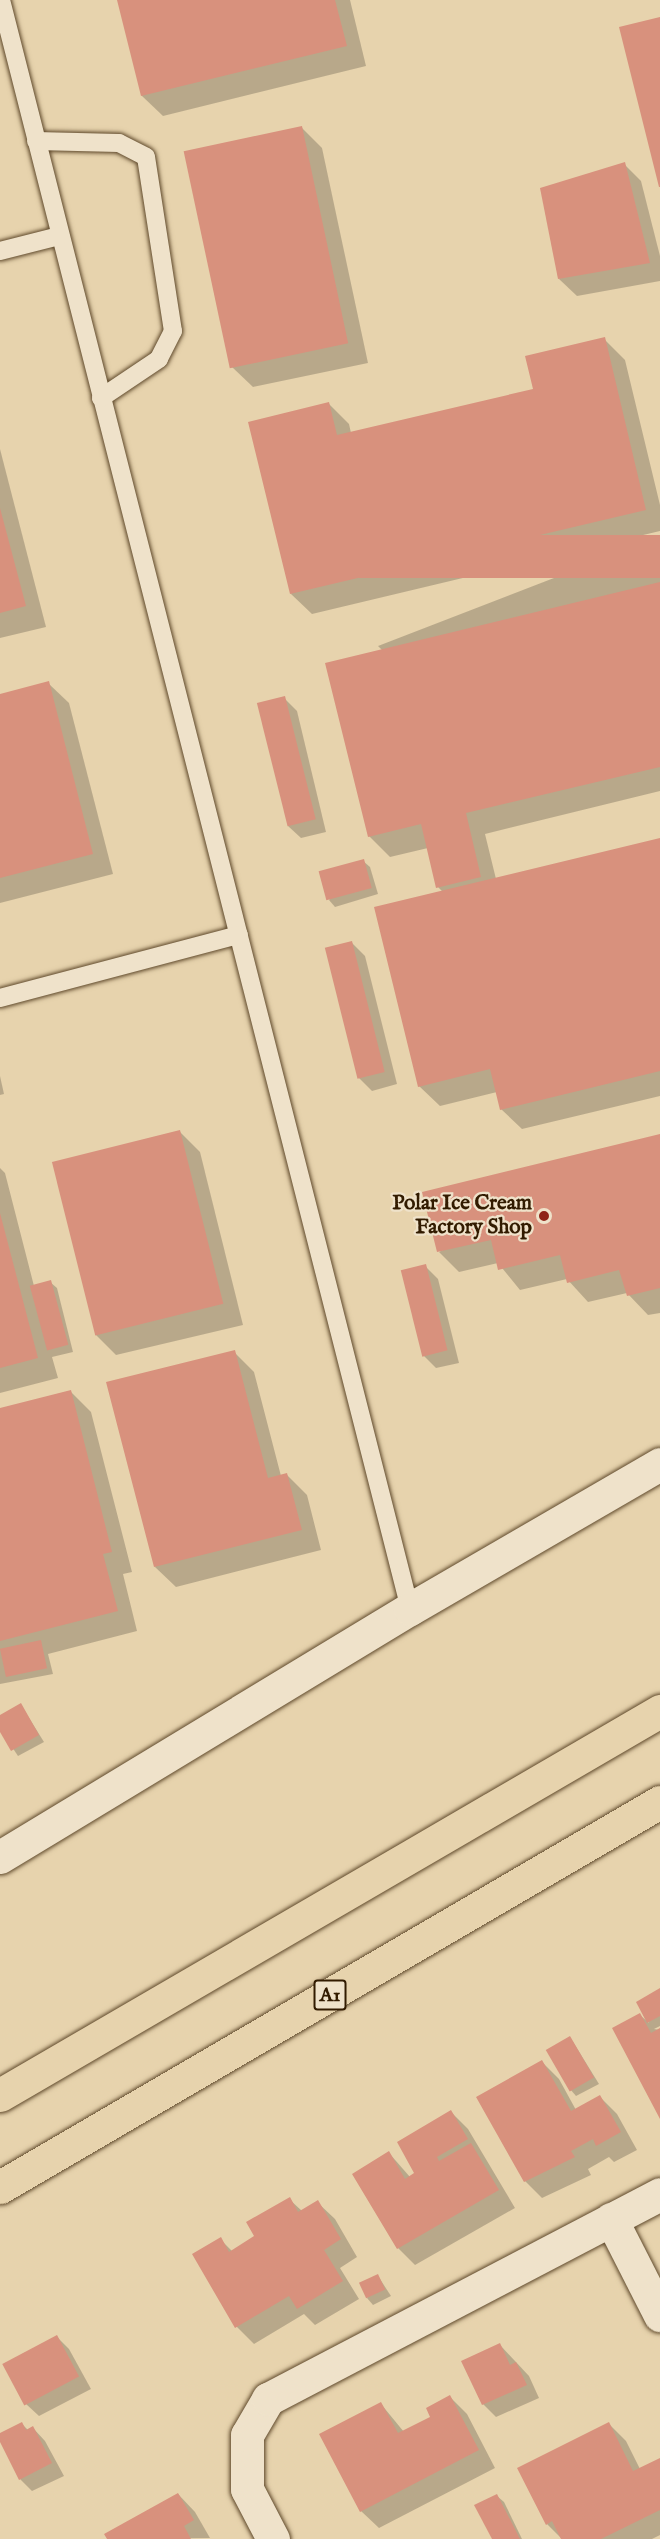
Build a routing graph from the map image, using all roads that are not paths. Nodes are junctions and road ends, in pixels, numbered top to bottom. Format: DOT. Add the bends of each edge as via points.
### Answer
graph roads {
  1 [pos="1,0"];
  2 [pos="36,141"];
  3 [pos="59,236"];
  4 [pos="0,251"];
  5 [pos="101,398"];
  6 [pos="239,935"];
  7 [pos="0,998"];
  8 [pos="660,1464"];
  9 [pos="410,1609"];
  10 [pos="660,1711"];
  11 [pos="660,1802"];
  12 [pos="0,1857"];
  13 [pos="0,2095"];
  14 [pos="0,2187"];
  15 [pos="660,2194"];
  16 [pos="611,2219"];
  17 [pos="660,2315"];
  18 [pos="273,2539"];
  1 -- 2 [label="lane"];
  2 -- 3 [label="lane"];
  2 -- 5 [label="lane" via="119,143 146,157 173,331 159,358"];
  3 -- 4 [label="lane"];
  3 -- 5 [label="lane"];
  5 -- 6 [label="lane"];
  6 -- 7 [label="lane"];
  6 -- 9 [label="lane"];
  8 -- 9 [label="street"];
  9 -- 12 [label="street"];
  10 -- 13 [label="highway"];
  11 -- 14 [label="highway, A1"];
  15 -- 16 [label="street"];
  16 -- 17 [label="street"];
  16 -- 18 [label="street" via="268,2399 247,2435 247,2489"];
}
